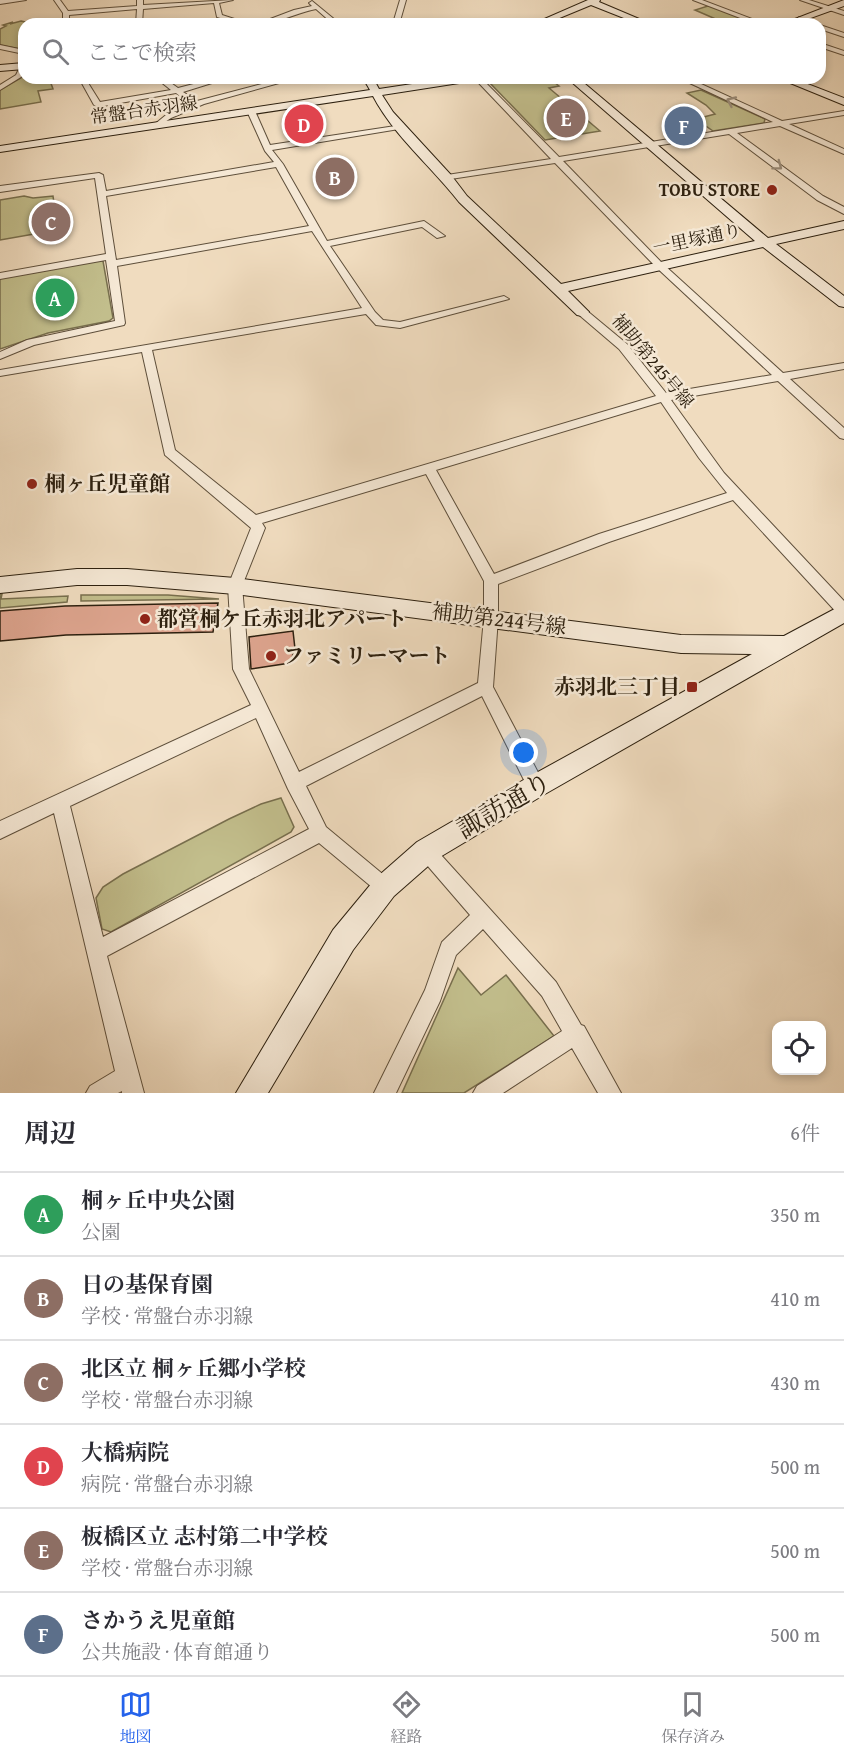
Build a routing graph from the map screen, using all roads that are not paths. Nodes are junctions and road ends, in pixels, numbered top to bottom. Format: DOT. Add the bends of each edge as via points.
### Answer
graph roads {
  1 [pos="24,0"];
  2 [pos="57,0"];
  3 [pos="230,0"];
  4 [pos="308,0"];
  5 [pos="402,0"];
  6 [pos="701,0"];
  7 [pos="803,0"];
  8 [pos="216,1"];
  9 [pos="594,1"];
  10 [pos="0,2"];
  11 [pos="844,3"];
  12 [pos="141,4"];
  13 [pos="318,7"];
  14 [pos="829,8"];
  15 [pos="66,13"];
  16 [pos="844,14"];
  17 [pos="66,18"];
  18 [pos="226,18"];
  19 [pos="277,18"];
  20 [pos="330,18"];
  21 [pos="396,18"];
  22 [pos="552,18"];
  23 [pos="633,18"];
  24 [pos="747,18"];
  25 [pos="802,18"];
  26 [pos="826,29"];
  27 [pos="844,35"];
  28 [pos="0,47"];
  29 [pos="826,47"];
  30 [pos="18,51"];
  31 [pos="844,53"];
  32 [pos="18,66"];
  33 [pos="0,68"];
  34 [pos="18,77"];
  35 [pos="86,84"];
  36 [pos="167,84"];
  37 [pos="203,84"];
  38 [pos="272,84"];
  39 [pos="372,84"];
  40 [pos="428,84"];
  41 [pos="483,84"];
  42 [pos="579,84"];
  43 [pos="695,84"];
  44 [pos="798,84"];
  45 [pos="0,88"];
  46 [pos="177,91"];
  47 [pos="377,91"];
  48 [pos="844,102"];
  49 [pos="197,105"];
  50 [pos="251,111"];
  51 [pos="844,113"];
  52 [pos="159,124"];
  53 [pos="780,124"];
  54 [pos="399,127"];
  55 [pos="731,132"];
  56 [pos="651,145"];
  57 [pos="268,148"];
  58 [pos="0,149"];
  59 [pos="844,152"];
  60 [pos="556,160"];
  61 [pos="279,164"];
  62 [pos="447,178"];
  63 [pos="0,189"];
  64 [pos="102,194"];
  65 [pos="844,211"];
  66 [pos="844,225"];
  67 [pos="314,228"];
  68 [pos="440,236"];
  69 [pos="765,242"];
  70 [pos="325,244"];
  71 [pos="112,260"];
  72 [pos="660,266"];
  73 [pos="0,276"];
  74 [pos="558,289"];
  75 [pos="504,299"];
  76 [pos="844,303"];
  77 [pos="369,310"];
  78 [pos="582,312"];
  79 [pos="146,348"];
  80 [pos="0,356"];
  81 [pos="844,366"];
  82 [pos="0,373"];
  83 [pos="781,377"];
  84 [pos="664,397"];
  85 [pos="844,435"];
  86 [pos="429,468"];
  87 [pos="736,494"];
  88 [pos="255,521"];
  89 [pos="491,580"];
  90 [pos="0,585"];
  91 [pos="235,586"];
  92 [pos="844,612"];
  93 [pos="491,618"];
  94 [pos="784,645"];
  95 [pos="485,687"];
  96 [pos="259,709"];
  97 [pos="294,783"];
  98 [pos="536,786"];
  99 [pos="60,802"];
  100 [pos="0,831"];
  101 [pos="320,833"];
  102 [pos="426,851"];
  103 [pos="385,887"];
  104 [pos="483,915"];
  105 [pos="98,950"];
  106 [pos="577,1033"];
  107 [pos="130,1084"];
  108 [pos="97,1093"];
  109 [pos="251,1093"];
  110 [pos="385,1093"];
  111 [pos="484,1093"];
  112 [pos="610,1093"];
  1 -- 10 [label="street"];
  2 -- 15 [label="street"];
  3 -- 8 [label="street"];
  4 -- 13 [label="street"];
  5 -- 21 [label="street"];
  6 -- 24 [label="street"];
  7 -- 14 [label="street"];
  8 -- 12 [label="street"];
  8 -- 18 [label="street" via="219,16"];
  9 -- 22 [label="street"];
  9 -- 23 [label="street"];
  11 -- 14 [label="street"];
  12 -- 15 [label="street"];
  13 -- 19 [label="street"];
  13 -- 20 [label="street"];
  14 -- 16 [label="street"];
  14 -- 25 [label="street"];
  15 -- 17 [label="street"];
  26 -- 27 [label="street"];
  28 -- 30 [label="street"];
  29 -- 31 [label="street"];
  32 -- 33 [label="street"];
  34 -- 45 [label="street"];
  35 -- 46 [label="street" via="99,105"];
  36 -- 46 [label="street"];
  37 -- 46 [label="street"];
  38 -- 49 [label="street"];
  39 -- 47 [label="street, 補助第245号線"];
  40 -- 47 [label="street, 常盤台赤羽線"];
  41 -- 60 [label="street"];
  42 -- 56 [label="street"];
  53 -- 43 [label="street, one-way"];
  44 -- 48 [label="street"];
  46 -- 49 [label="street"];
  47 -- 50 [label="street, 常盤台赤羽線"];
  47 -- 54 [label="street, 補助第245号線"];
  49 -- 52 [label="street" via="169,114"];
  50 -- 52 [label="street, 常盤台赤羽線"];
  50 -- 57 [label="street"];
  51 -- 53 [label="street"];
  52 -- 58 [label="street, 常盤台赤羽線"];
  53 -- 55 [label="street"];
  53 -- 59 [label="street"];
  54 -- 57 [label="street"];
  54 -- 62 [label="street, 補助第245号線"];
  55 -- 56 [label="street"];
  55 -- 65 [label="street, one-way" via="820,198"];
  56 -- 60 [label="street"];
  56 -- 69 [label="street"];
  57 -- 61 [label="street"];
  60 -- 62 [label="street"];
  60 -- 72 [label="street"];
  61 -- 64 [label="street"];
  61 -- 67 [label="street"];
  62 -- 74 [label="street, 補助第245号線" via="463,199"];
  63 -- 64 [label="street" via="99,176"];
  64 -- 71 [label="street"];
  66 -- 69 [label="street, 一里塚通り"];
  67 -- 70 [label="street"];
  67 -- 71 [label="street"];
  68 -- 70 [label="street" via="424,224"];
  69 -- 72 [label="street, 一里塚通り"];
  69 -- 76 [label="street"];
  70 -- 77 [label="street"];
  71 -- 73 [label="street"];
  71 -- 80 [label="street" via="120,323 31,342"];
  72 -- 74 [label="street, 一里塚通り"];
  72 -- 83 [label="street"];
  74 -- 78 [label="street, 補助第245号線"];
  75 -- 77 [label="street" via="400,325 380,323"];
  77 -- 79 [label="street"];
  78 -- 84 [label="street, 補助第245号線" via="599,324"];
  79 -- 82 [label="street"];
  79 -- 88 [label="street" via="169,452"];
  81 -- 83 [label="street"];
  83 -- 84 [label="street"];
  83 -- 85 [label="street"];
  84 -- 86 [label="street"];
  84 -- 87 [label="street, 補助第245号線"];
  86 -- 88 [label="street"];
  86 -- 89 [label="street"];
  87 -- 89 [label="street"];
  87 -- 92 [label="street, 補助第245号線"];
  88 -- 91 [label="street" via="258,528"];
  89 -- 93 [label="street"];
  90 -- 91 [label="street, 補助第244号線" via="127,576"];
  91 -- 93 [label="street, 補助第244号線"];
  91 -- 96 [label="street" via="241,669"];
  92 -- 94 [label="street, 諏訪通り"];
  93 -- 94 [label="street, 補助第244号線" via="681,644"];
  93 -- 95 [label="street"];
  94 -- 98 [label="street, 諏訪通り"];
  95 -- 97 [label="street"];
  95 -- 98 [label="street"];
  96 -- 97 [label="street"];
  96 -- 99 [label="street"];
  97 -- 101 [label="street"];
  98 -- 102 [label="street, 諏訪通り"];
  99 -- 100 [label="street"];
  99 -- 105 [label="street"];
  101 -- 103 [label="street"];
  101 -- 105 [label="street"];
  102 -- 103 [label="street, 諏訪通り"];
  102 -- 104 [label="street"];
  103 -- 109 [label="street, 諏訪通り" via="343,940"];
  104 -- 106 [label="street" via="549,989"];
  104 -- 110 [label="street" via="449,949 433,994"];
  105 -- 107 [label="street"];
  106 -- 111 [label="street"];
  106 -- 112 [label="street"];
  107 -- 108 [label="street"];
}
